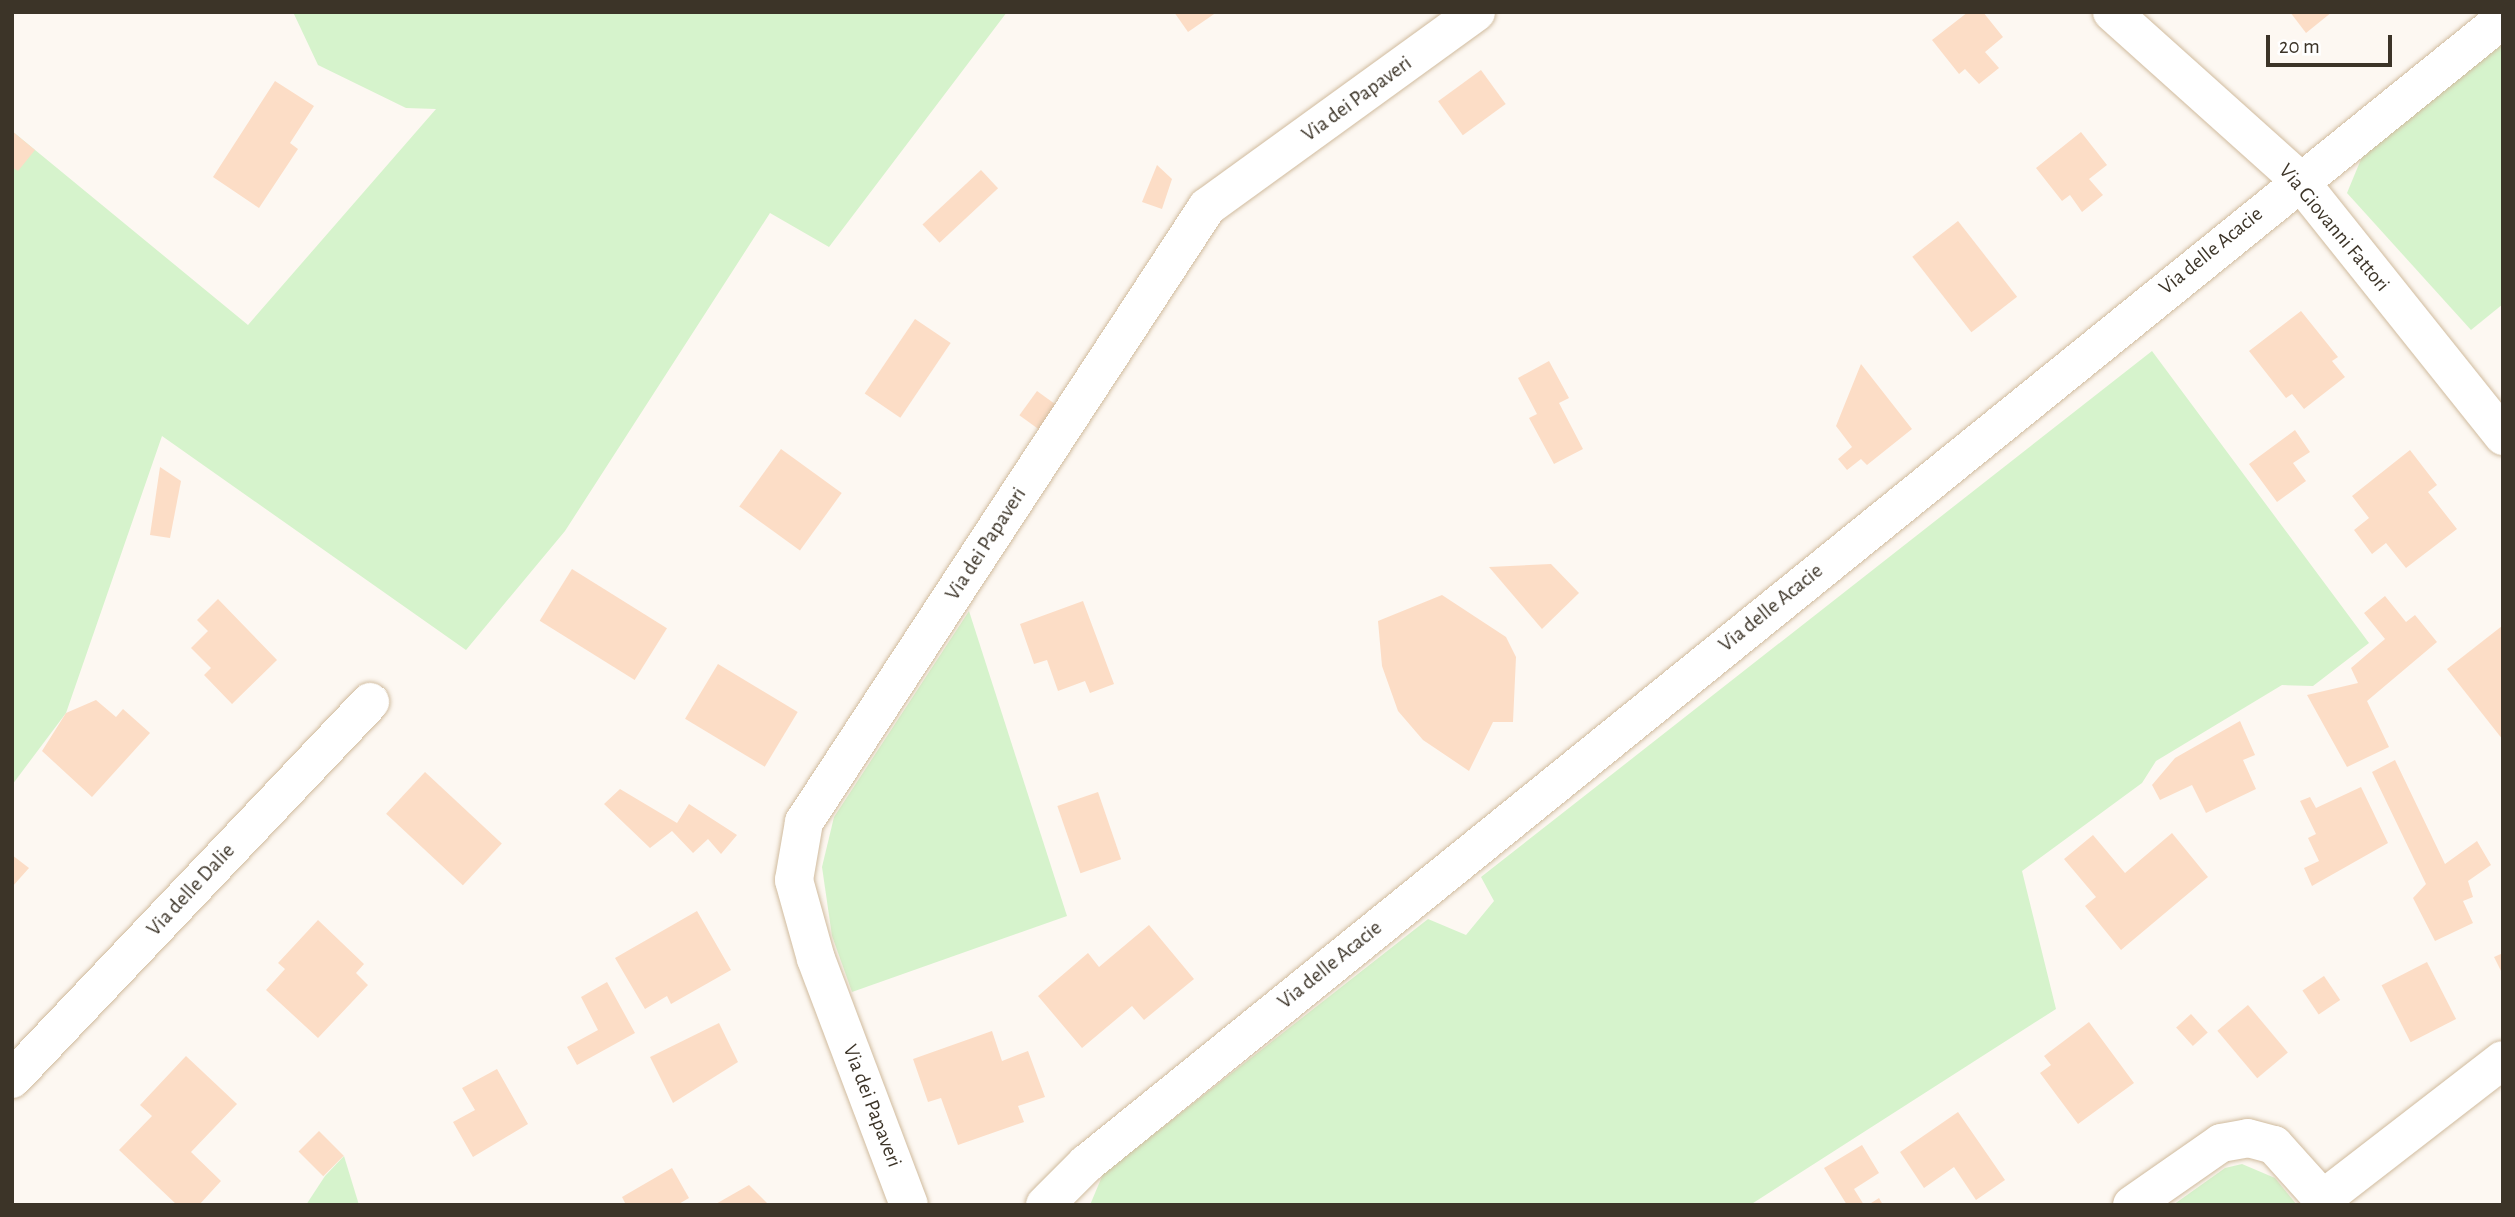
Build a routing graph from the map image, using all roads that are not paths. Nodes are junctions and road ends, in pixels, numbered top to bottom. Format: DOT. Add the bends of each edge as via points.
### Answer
graph roads {
  1 [pos="1476,12"];
  2 [pos="2112,12"];
  3 [pos="2503,19"];
  4 [pos="2298,179"];
  5 [pos="2503,436"];
  6 [pos="369,702"];
  7 [pos="2503,1060"];
  8 [pos="12,1079"];
  9 [pos="2325,1202"];
  10 [pos="909,1205"];
  11 [pos="1045,1205"];
  12 [pos="2132,1205"];
  1 -- 10 [label="street, Via dei Papaveri" via="1206,207 804,822 794,880 816,958"];
  2 -- 4 [label="street, Via Giovanni Fattori"];
  3 -- 4 [label="street, Via delle Acacie"];
  4 -- 5 [label="street, Via Giovanni Fattori"];
  4 -- 11 [label="street, Via delle Acacie" via="1086,1164"];
  6 -- 8 [label="street, Via delle Dalie"];
  7 -- 9 [label="street"];
  9 -- 12 [label="street" via="2274,1145 2248,1138 2221,1143"];
}
